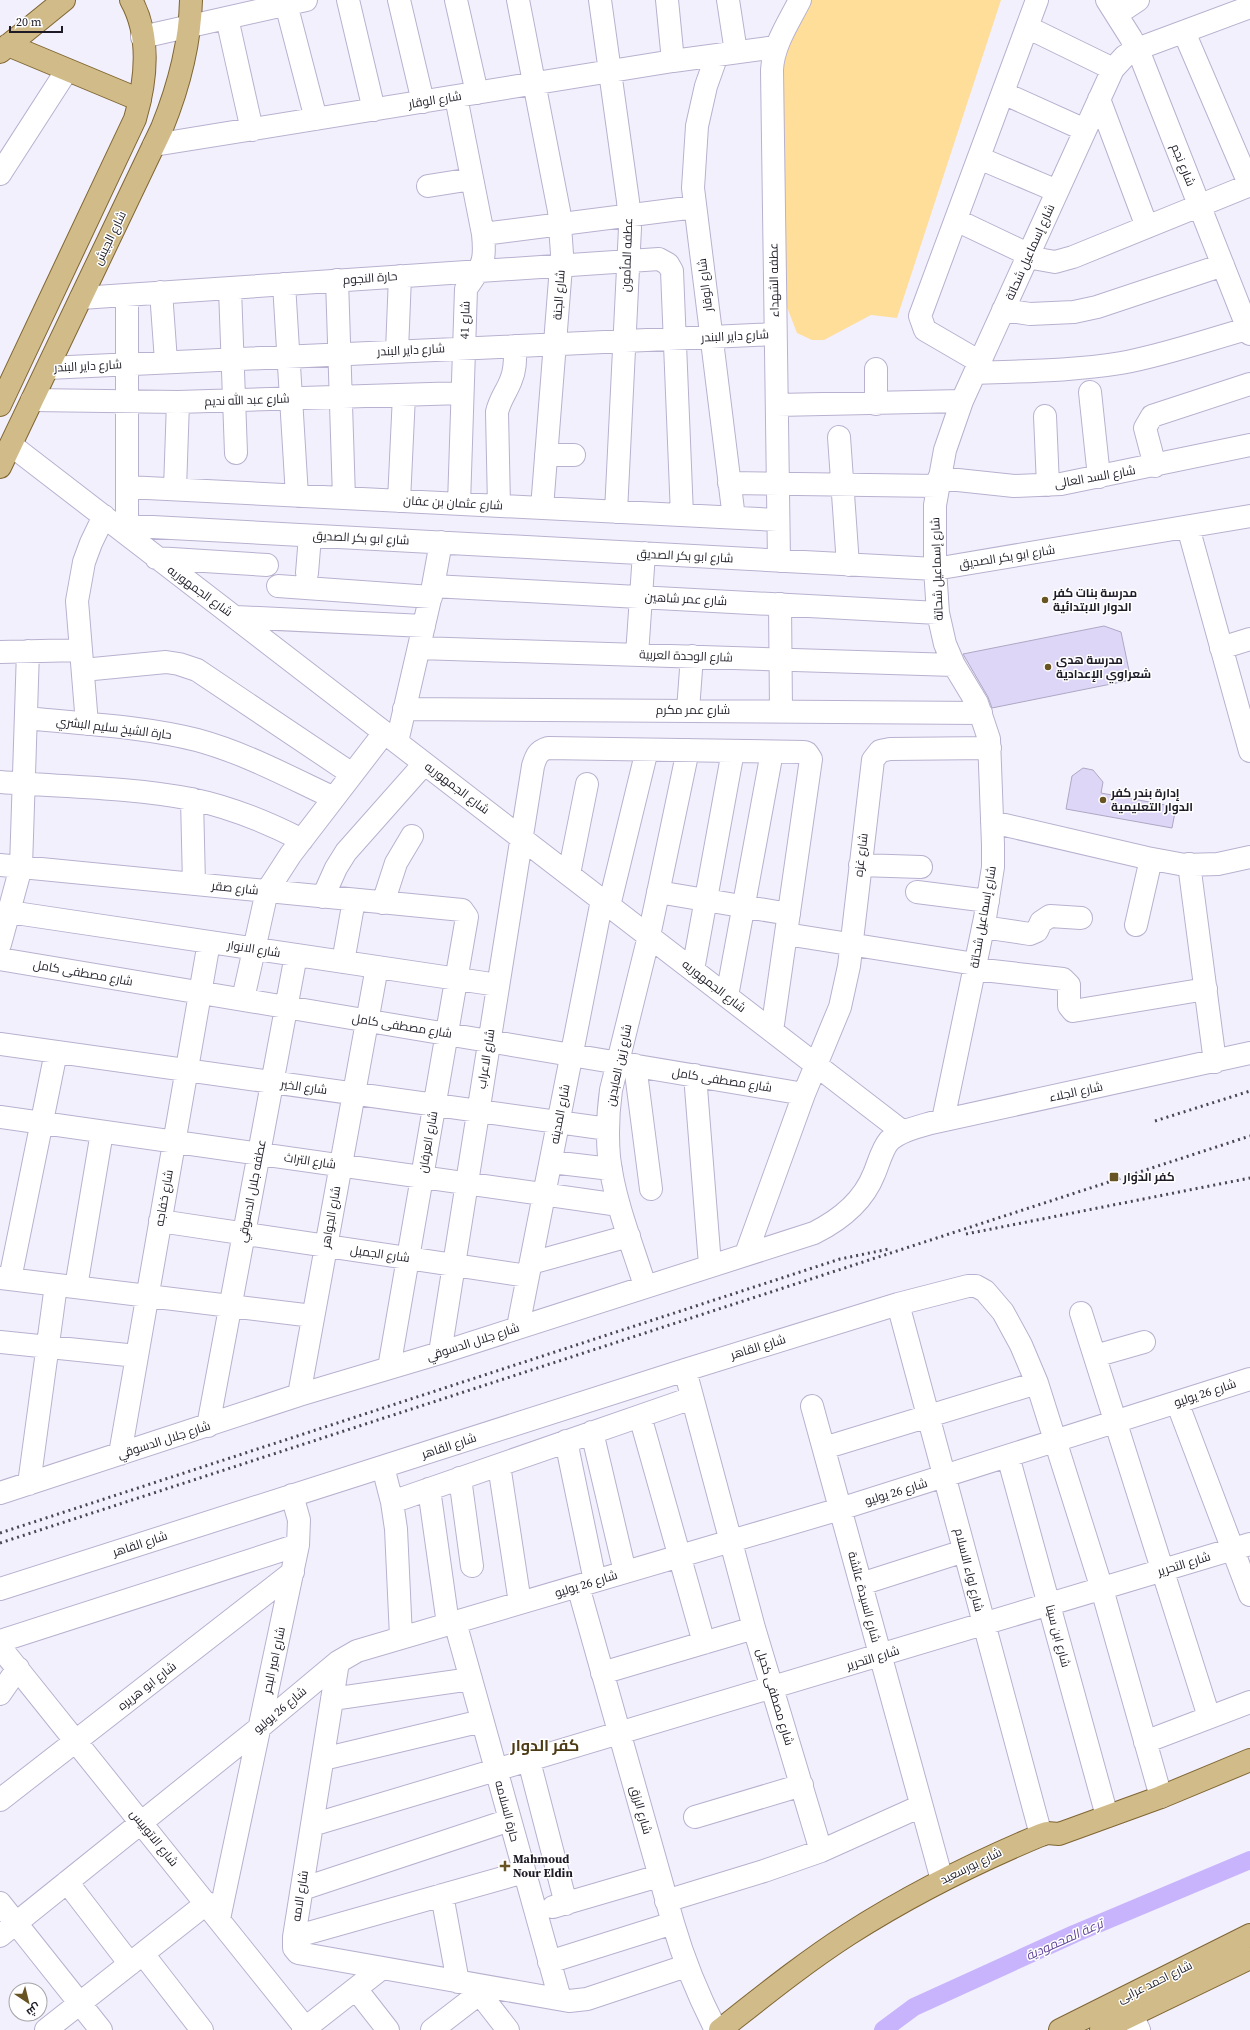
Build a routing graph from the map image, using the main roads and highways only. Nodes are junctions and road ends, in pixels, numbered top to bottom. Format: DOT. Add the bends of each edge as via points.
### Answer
graph roads {
  1 [pos="64,0"];
  2 [pos="131,0"];
  3 [pos="191,0"];
  4 [pos="4,49"];
  5 [pos="140,100"];
  6 [pos="0,405"];
  7 [pos="0,467"];
  8 [pos="1250,1760"];
  9 [pos="1250,1936"];
  10 [pos="1250,1958"];
  11 [pos="1135,2022"];
  12 [pos="1067,2028"];
  13 [pos="720,2030"];
  14 [pos="1101,2030"];
  1 -- 4 [label="main road"];
  2 -- 5 [label="main road" via="140,24 145,62"];
  3 -- 7 [label="main road, شارع الجيش" via="180,80 173,101"];
  4 -- 5 [label="main road" via="67,70"];
  5 -- 6 [label="main road" via="135,119"];
  8 -- 13 [label="main road, شارع بورسعيد" via="1161,1797 1059,1834 1046,1833 942,1880 848,1935"];
  9 -- 12 [label="main road, شارع احمد عرابى"];
  10 -- 11 [label="main road, شارع احمد عرابى"];
  11 -- 14 [label="main road, شارع احمد عرابى"];
}
